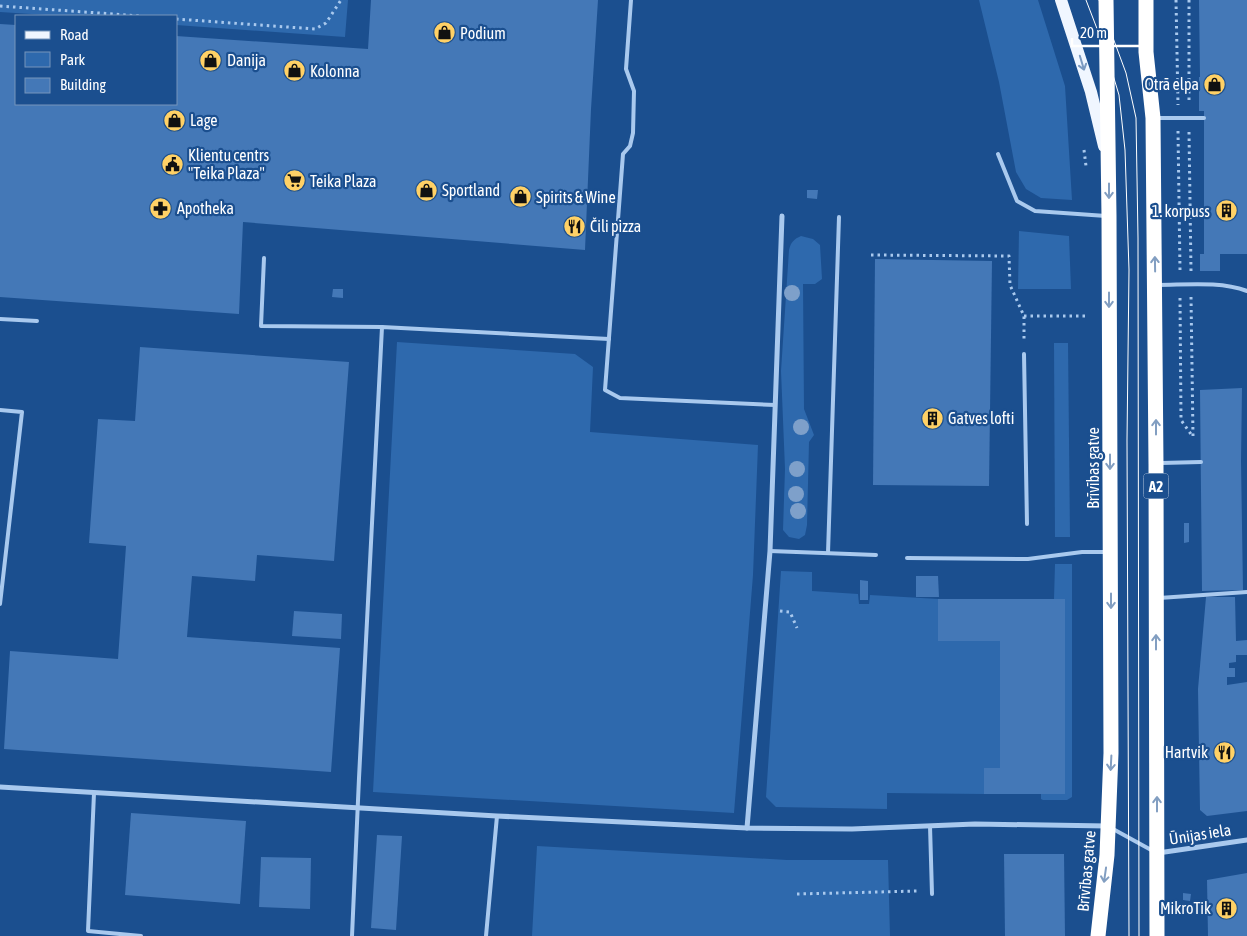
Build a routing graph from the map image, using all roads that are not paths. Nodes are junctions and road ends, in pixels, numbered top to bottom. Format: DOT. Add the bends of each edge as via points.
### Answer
graph roads {
  1 [pos="630,0"];
  2 [pos="1062,0"];
  3 [pos="1106,0"];
  4 [pos="1146,0"];
  5 [pos="1153,118"];
  6 [pos="1204,118"];
  7 [pos="998,154"];
  8 [pos="1108,166"];
  9 [pos="782,216"];
  10 [pos="1109,216"];
  11 [pos="839,217"];
  12 [pos="264,258"];
  13 [pos="1155,285"];
  14 [pos="1247,291"];
  15 [pos="0,319"];
  16 [pos="37,321"];
  17 [pos="382,327"];
  18 [pos="609,339"];
  19 [pos="1024,354"];
  20 [pos="775,405"];
  21 [pos="0,410"];
  22 [pos="1201,462"];
  23 [pos="1156,464"];
  24 [pos="1027,524"];
  25 [pos="770,551"];
  26 [pos="1111,552"];
  27 [pos="828,553"];
  28 [pos="876,555"];
  29 [pos="907,558"];
  30 [pos="1247,592"];
  31 [pos="1156,598"];
  32 [pos="0,604"];
  33 [pos="0,787"];
  34 [pos="94,793"];
  35 [pos="358,808"];
  36 [pos="497,816"];
  37 [pos="930,826"];
  38 [pos="1108,826"];
  39 [pos="747,828"];
  40 [pos="1247,840"];
  41 [pos="1157,853"];
  42 [pos="932,892"];
  43 [pos="141,936"];
  44 [pos="352,936"];
  45 [pos="486,936"];
  46 [pos="1098,936"];
  47 [pos="1157,936"];
  1 -- 18 [label="lane" via="626,69 634,91 633,133 630,146 623,154"];
  2 -- 8 [label="main road, one-way" via="1092,92"];
  3 -- 8 [label="highway, Brīvības gatve"];
  4 -- 5 [label="highway, A2" via="1146,52"];
  5 -- 6 [label="lane"];
  13 -- 5 [label="highway, A2, one-way"];
  7 -- 10 [label="lane" via="1017,201 1035,212"];
  8 -- 10 [label="highway, Brīvības gatve, one-way"];
  9 -- 20 [label="street"];
  10 -- 26 [label="highway, Brīvības gatve, one-way"];
  11 -- 27 [label="lane"];
  12 -- 17 [label="lane" via="261,326"];
  13 -- 14 [label="lane" via="1234,286"];
  23 -- 13 [label="highway, A2, one-way"];
  15 -- 16 [label="lane"];
  17 -- 18 [label="lane"];
  17 -- 35 [label="lane"];
  18 -- 20 [label="lane" via="605,390 620,398"];
  19 -- 24 [label="lane"];
  20 -- 25 [label="street"];
  21 -- 32 [label="lane" via="22,412"];
  22 -- 23 [label="lane"];
  23 -- 31 [label="highway, A2"];
  25 -- 27 [label="lane"];
  25 -- 39 [label="street"];
  26 -- 29 [label="lane" via="1028,559"];
  26 -- 38 [label="highway, Brīvības gatve, one-way"];
  27 -- 28 [label="lane"];
  30 -- 31 [label="lane"];
  41 -- 31 [label="highway, A2, one-way"];
  33 -- 34 [label="street"];
  34 -- 35 [label="street"];
  34 -- 43 [label="lane" via="88,931"];
  35 -- 36 [label="street"];
  35 -- 44 [label="lane"];
  36 -- 39 [label="street"];
  36 -- 45 [label="lane"];
  37 -- 38 [label="street"];
  37 -- 39 [label="street"];
  37 -- 42 [label="lane"];
  38 -- 41 [label="lane"];
  38 -- 46 [label="highway, Brīvības gatve, one-way"];
  40 -- 41 [label="street, Ūnijas iela"];
  41 -- 47 [label="highway, A2"];
}
